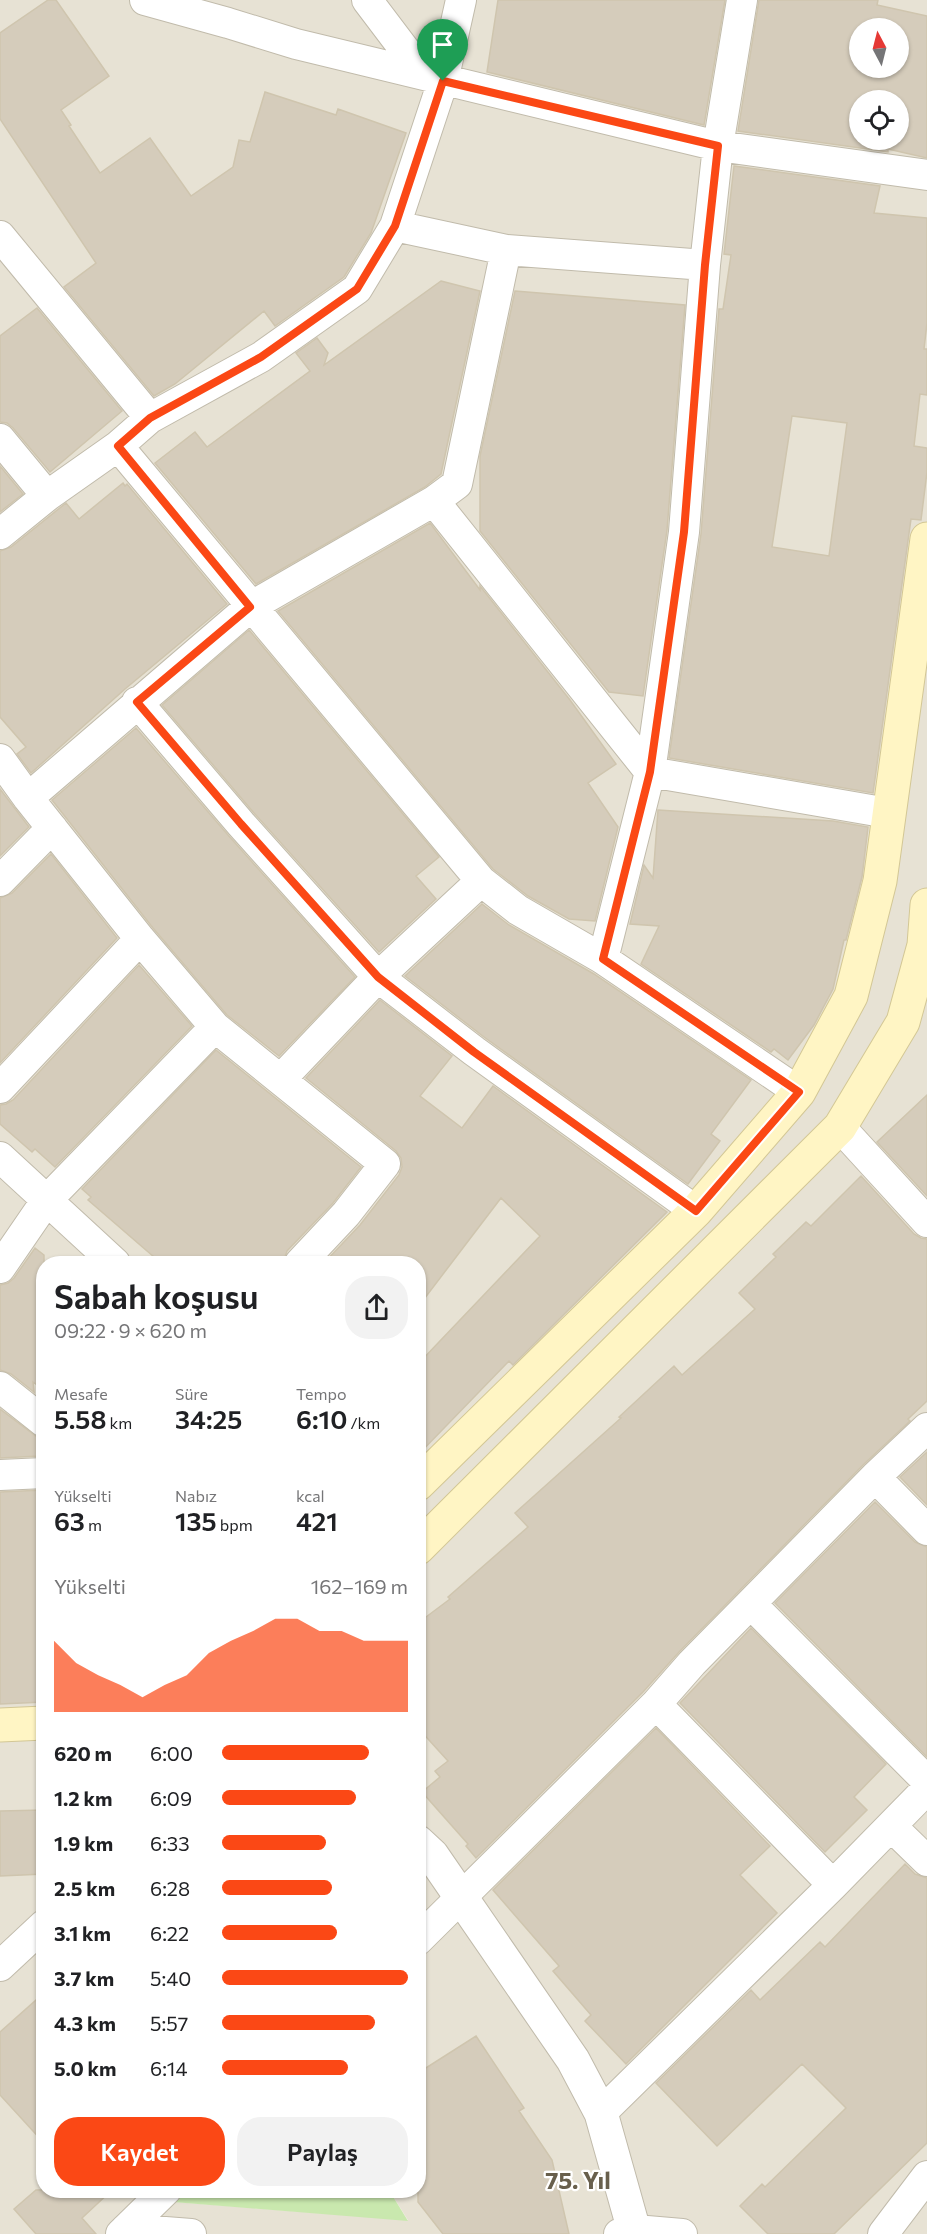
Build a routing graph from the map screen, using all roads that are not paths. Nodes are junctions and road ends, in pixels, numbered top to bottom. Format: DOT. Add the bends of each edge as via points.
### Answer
graph roads {
  1 [pos="145,0"];
  2 [pos="367,0"];
  3 [pos="461,0"];
  4 [pos="742,0"];
  5 [pos="231,11"];
  6 [pos="433,78"];
  7 [pos="718,146"];
  8 [pos="927,175"];
  9 [pos="395,226"];
  10 [pos="0,236"];
  11 [pos="506,250"];
  12 [pos="705,265"];
  13 [pos="150,418"];
  14 [pos="0,440"];
  15 [pos="118,446"];
  16 [pos="47,496"];
  17 [pos="434,501"];
  18 [pos="0,534"];
  19 [pos="927,539"];
  20 [pos="250,607"];
  21 [pos="137,702"];
  22 [pos="0,759"];
  23 [pos="650,772"];
  24 [pos="28,798"];
  25 [pos="888,813"];
  26 [pos="52,828"];
  27 [pos="0,881"];
  28 [pos="481,881"];
  29 [pos="927,905"];
  30 [pos="140,939"];
  31 [pos="603,959"];
  32 [pos="378,977"];
  33 [pos="214,1027"];
  34 [pos="281,1079"];
  35 [pos="0,1088"];
  36 [pos="799,1092"];
  37 [pos="840,1127"];
  38 [pos="0,1157"];
  39 [pos="46,1201"];
  40 [pos="696,1211"];
  41 [pos="927,1222"];
  42 [pos="107,1256"];
  43 [pos="307,1256"];
  44 [pos="0,1268"];
  45 [pos="0,1387"];
  46 [pos="36,1416"];
  47 [pos="927,1428"];
  48 [pos="36,1473"];
  49 [pos="0,1474"];
  50 [pos="426,1476"];
  51 [pos="875,1477"];
  52 [pos="927,1530"];
  53 [pos="426,1540"];
  54 [pos="751,1604"];
  55 [pos="657,1704"];
  56 [pos="36,1723"];
  57 [pos="0,1725"];
  58 [pos="927,1781"];
  59 [pos="927,1789"];
  60 [pos="891,1826"];
  61 [pos="426,1849"];
  62 [pos="927,1862"];
  63 [pos="833,1885"];
  64 [pos="460,1896"];
  65 [pos="36,1932"];
  66 [pos="426,1932"];
  67 [pos="0,1966"];
  68 [pos="601,2113"];
  69 [pos="927,2176"];
  70 [pos="158,2198"];
  71 [pos="123,2231"];
  72 [pos="630,2233"];
  73 [pos="192,2234"];
  74 [pos="682,2234"];
  75 [pos="883,2234"];
  1 -- 5 [label="street"];
  2 -- 6 [label="street"];
  3 -- 6 [label="street"];
  4 -- 7 [label="street"];
  5 -- 6 [label="street" via="296,44"];
  6 -- 7 [label="street"];
  6 -- 9 [label="street"];
  7 -- 8 [label="street"];
  7 -- 12 [label="street"];
  9 -- 11 [label="street"];
  9 -- 13 [label="street" via="357,289 261,357"];
  10 -- 13 [label="street"];
  11 -- 12 [label="street"];
  11 -- 17 [label="street" via="457,484"];
  12 -- 23 [label="street" via="684,532"];
  13 -- 15 [label="street"];
  14 -- 16 [label="street"];
  15 -- 16 [label="street"];
  15 -- 20 [label="street"];
  16 -- 18 [label="street"];
  17 -- 20 [label="street"];
  17 -- 23 [label="street"];
  19 -- 25 [label="main road"];
  20 -- 21 [label="street"];
  20 -- 28 [label="street"];
  21 -- 24 [label="street"];
  21 -- 32 [label="street"];
  22 -- 24 [label="street"];
  23 -- 25 [label="street"];
  23 -- 31 [label="street"];
  24 -- 26 [label="street"];
  25 -- 36 [label="main road" via="880,881 851,996"];
  26 -- 27 [label="street"];
  26 -- 30 [label="street"];
  28 -- 31 [label="street" via="518,910"];
  28 -- 32 [label="street"];
  29 -- 37 [label="main road" via="924,945 903,1022"];
  30 -- 33 [label="street"];
  30 -- 35 [label="street"];
  31 -- 36 [label="street"];
  32 -- 34 [label="street"];
  32 -- 40 [label="street" via="474,1052"];
  33 -- 34 [label="street"];
  33 -- 39 [label="street"];
  34 -- 43 [label="street" via="385,1164"];
  36 -- 40 [label="main road"];
  37 -- 41 [label="street"];
  37 -- 53 [label="main road"];
  38 -- 39 [label="street"];
  39 -- 42 [label="street"];
  39 -- 44 [label="street"];
  40 -- 50 [label="main road"];
  45 -- 46 [label="street"];
  47 -- 51 [label="street"];
  48 -- 49 [label="street"];
  51 -- 52 [label="street"];
  51 -- 54 [label="street"];
  54 -- 55 [label="street"];
  54 -- 58 [label="street"];
  55 -- 63 [label="street"];
  55 -- 64 [label="street"];
  56 -- 57 [label="main road"];
  59 -- 60 [label="street"];
  60 -- 62 [label="street"];
  60 -- 63 [label="street"];
  61 -- 64 [label="street"];
  63 -- 68 [label="street"];
  64 -- 66 [label="street"];
  64 -- 68 [label="street" via="573,2060"];
  65 -- 67 [label="street"];
  68 -- 72 [label="street"];
  69 -- 75 [label="street"];
  70 -- 71 [label="street"];
  71 -- 73 [label="street"];
  72 -- 74 [label="street"];
}
